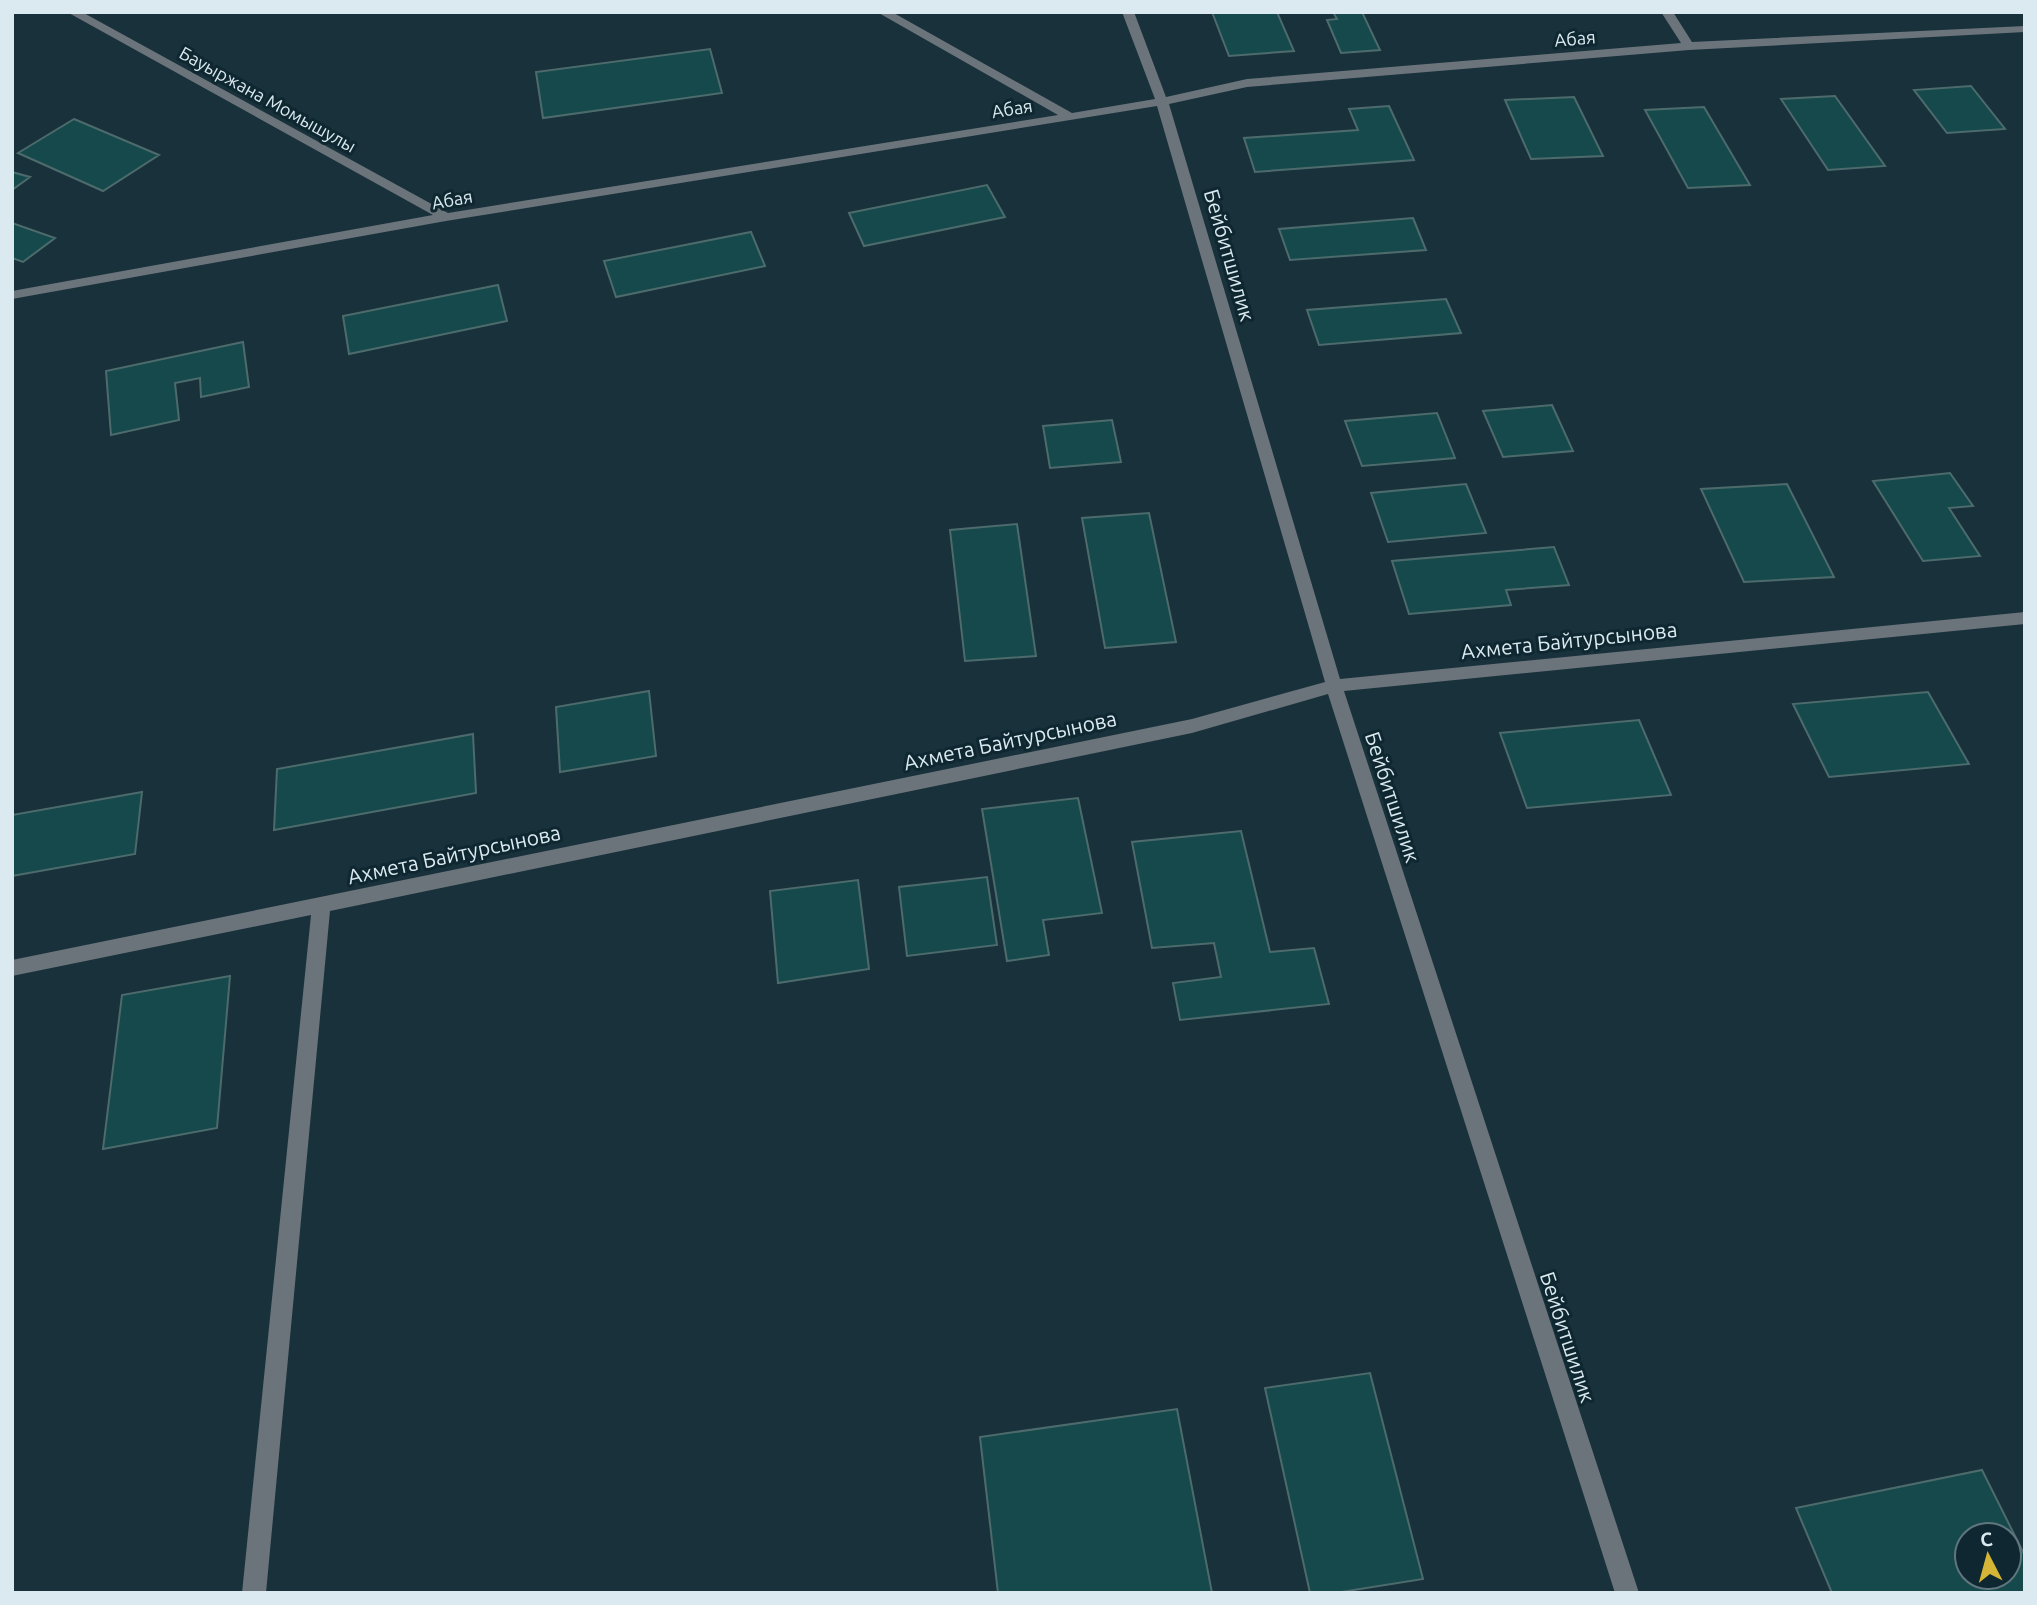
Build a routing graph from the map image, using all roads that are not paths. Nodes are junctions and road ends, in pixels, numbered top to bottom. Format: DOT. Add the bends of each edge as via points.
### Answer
graph roads {
  1 [pos="73,12"];
  2 [pos="883,12"];
  3 [pos="1128,12"];
  4 [pos="1667,12"];
  5 [pos="2025,29"];
  6 [pos="1689,46"];
  7 [pos="1162,102"];
  8 [pos="1070,117"];
  9 [pos="446,217"];
  10 [pos="12,295"];
  11 [pos="2025,618"];
  12 [pos="1334,686"];
  13 [pos="321,904"];
  14 [pos="12,968"];
  15 [pos="254,1593"];
  16 [pos="1627,1593"];
  1 -- 9 [label="street, Бауыржана Момышулы"];
  2 -- 8 [label="street"];
  3 -- 7 [label="street, Бейбитшилик"];
  4 -- 6 [label="street"];
  5 -- 6 [label="street, Абая"];
  6 -- 7 [label="street, Абая" via="1247,83"];
  7 -- 8 [label="street, Абая"];
  7 -- 12 [label="street, Бейбитшилик"];
  8 -- 9 [label="street, Абая"];
  9 -- 10 [label="street, Абая"];
  11 -- 12 [label="street, Ахмета Байтурсынова"];
  12 -- 13 [label="street, Ахмета Байтурсынова" via="1192,726"];
  12 -- 16 [label="street, Бейбитшилик"];
  13 -- 14 [label="street, Ахмета Байтурсынова"];
  13 -- 15 [label="street"];
}
